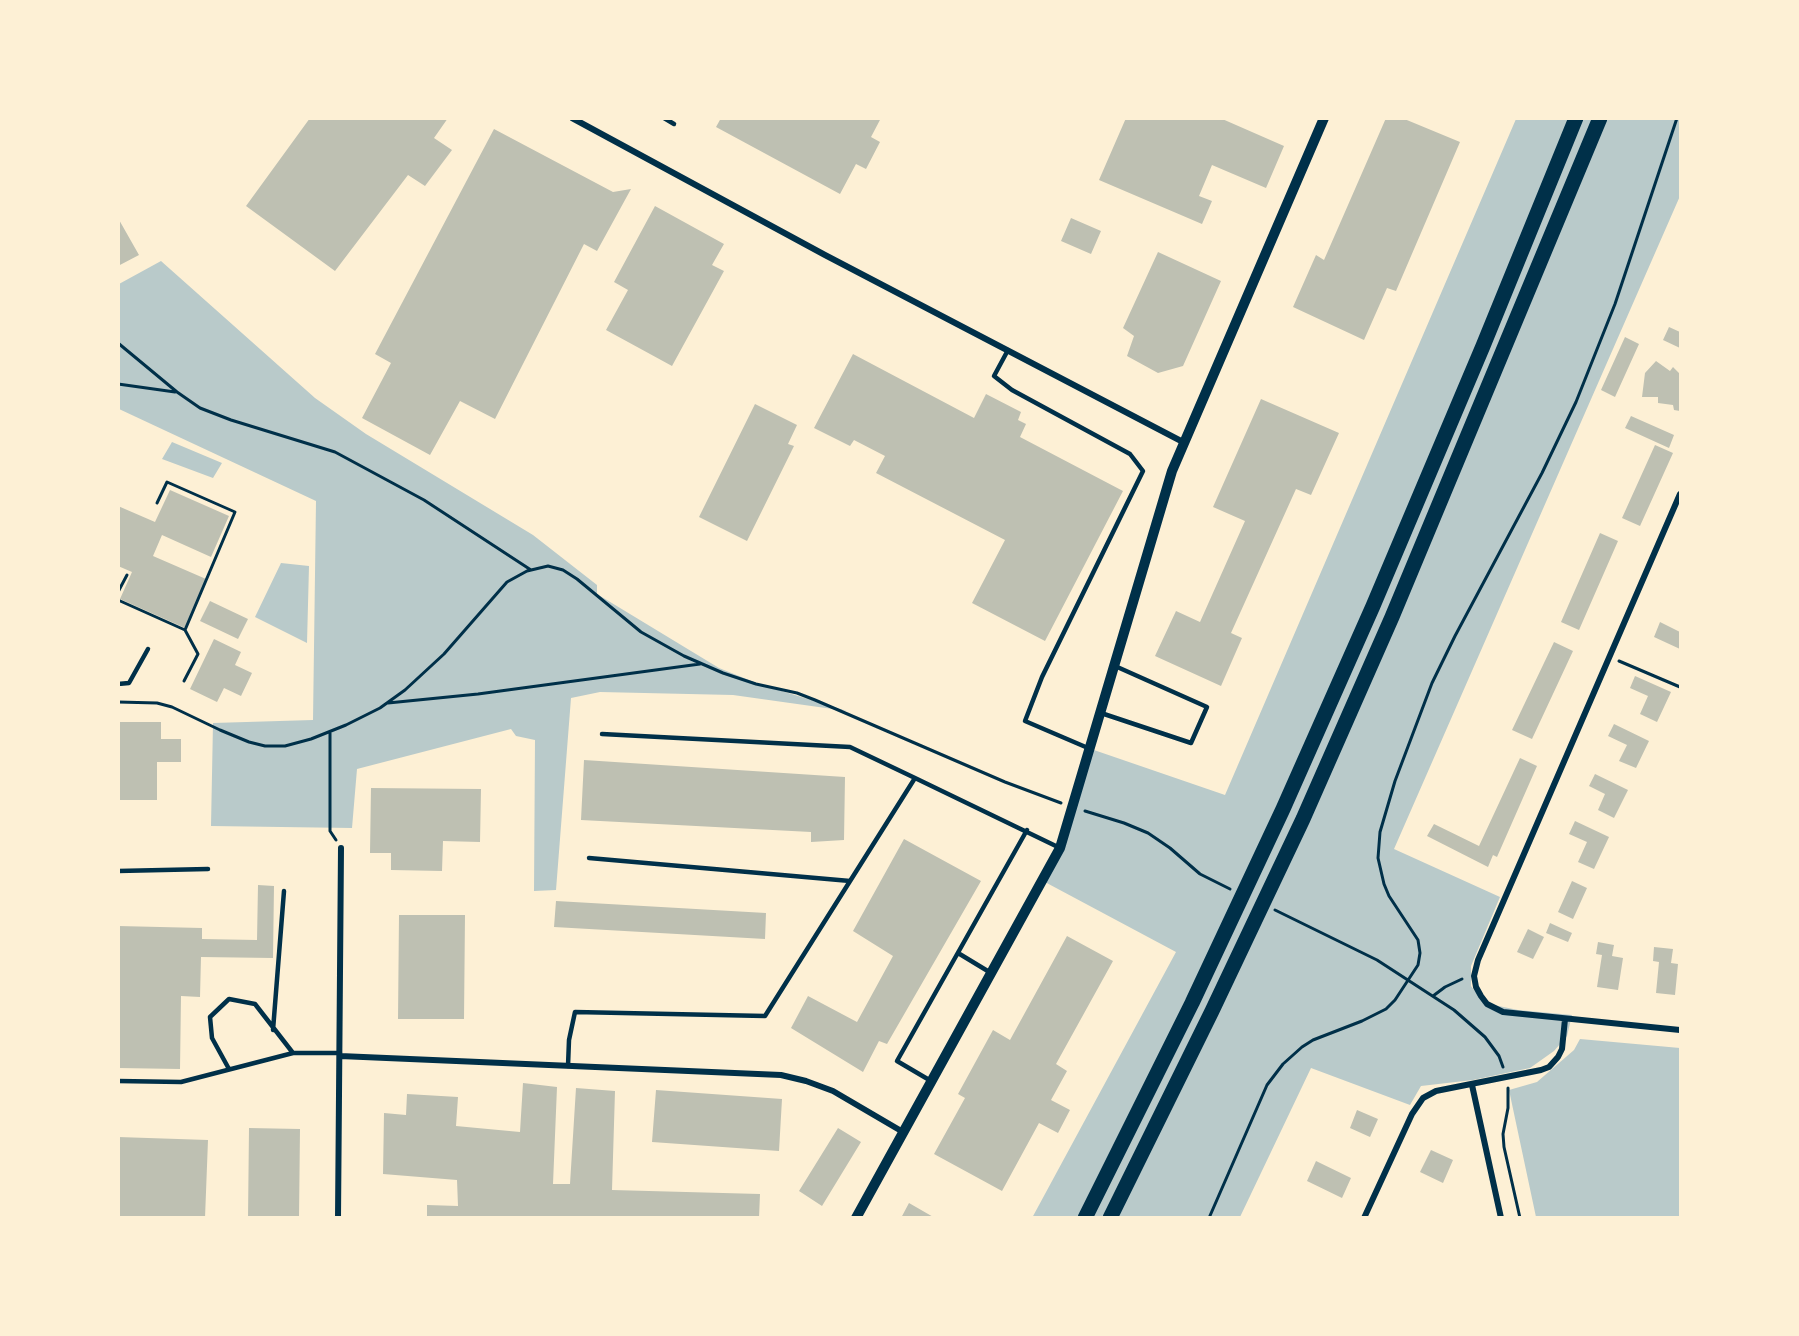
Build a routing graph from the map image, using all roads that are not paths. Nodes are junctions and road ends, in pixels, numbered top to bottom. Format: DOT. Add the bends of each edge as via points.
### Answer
graph roads {
  1 [pos="572,118"];
  2 [pos="664,118"];
  3 [pos="1324,118"];
  4 [pos="1576,118"];
  5 [pos="1600,118"];
  6 [pos="674,124"];
  7 [pos="1008,350"];
  8 [pos="1184,442"];
  9 [pos="1680,494"];
  10 [pos="148,649"];
  11 [pos="1114,666"];
  12 [pos="118,684"];
  13 [pos="1101,713"];
  14 [pos="602,734"];
  15 [pos="1091,749"];
  16 [pos="915,778"];
  17 [pos="1027,830"];
  18 [pos="1060,848"];
  19 [pos="341,849"];
  20 [pos="589,858"];
  21 [pos="208,869"];
  22 [pos="118,871"];
  23 [pos="850,881"];
  24 [pos="284,891"];
  25 [pos="958,954"];
  26 [pos="991,973"];
  27 [pos="1565,1019"];
  28 [pos="273,1030"];
  29 [pos="1680,1030"];
  30 [pos="293,1053"];
  31 [pos="340,1054"];
  32 [pos="568,1066"];
  33 [pos="229,1069"];
  34 [pos="118,1081"];
  35 [pos="932,1081"];
  36 [pos="1472,1085"];
  37 [pos="903,1132"];
  38 [pos="338,1218"];
  39 [pos="856,1218"];
  40 [pos="1085,1218"];
  41 [pos="1110,1218"];
  42 [pos="1364,1218"];
  43 [pos="1501,1218"];
  1 -- 7 [label="street"];
  2 -- 6 [label="lane"];
  3 -- 8 [label="street"];
  4 -- 40 [label="highway" via="1373,606 1283,808 1187,1014"];
  5 -- 41 [label="highway" via="1397,606 1208,1021"];
  7 -- 8 [label="street"];
  7 -- 15 [label="lane" via="994,376 1012,390 1130,454 1143,471 1025,721"];
  8 -- 11 [label="street"];
  9 -- 27 [label="street" via="1474,976 1481,996 1495,1010"];
  10 -- 12 [label="lane" via="129,683"];
  11 -- 13 [label="street"];
  11 -- 13 [label="lane" via="1207,707 1191,743"];
  13 -- 15 [label="street"];
  14 -- 16 [label="lane" via="850,747"];
  15 -- 18 [label="street"];
  16 -- 17 [label="lane"];
  16 -- 23 [label="lane"];
  17 -- 18 [label="lane"];
  17 -- 25 [label="lane"];
  18 -- 26 [label="street"];
  19 -- 31 [label="street"];
  20 -- 23 [label="lane"];
  21 -- 22 [label="lane"];
  23 -- 32 [label="lane" via="765,1016 575,1012"];
  24 -- 28 [label="lane"];
  25 -- 26 [label="lane"];
  25 -- 35 [label="lane" via="897,1061"];
  26 -- 35 [label="street"];
  27 -- 29 [label="street"];
  27 -- 36 [label="street" via="1562,1049 1549,1066"];
  28 -- 30 [label="lane"];
  28 -- 33 [label="lane" via="255,1004 229,999 210,1017 212,1038"];
  30 -- 31 [label="lane"];
  30 -- 33 [label="lane"];
  31 -- 32 [label="street"];
  31 -- 38 [label="street"];
  32 -- 37 [label="street" via="781,1075 833,1091"];
  33 -- 34 [label="lane" via="181,1082"];
  35 -- 37 [label="street"];
  36 -- 42 [label="street" via="1436,1091 1417,1105"];
  36 -- 43 [label="street"];
  37 -- 39 [label="street"];
}
